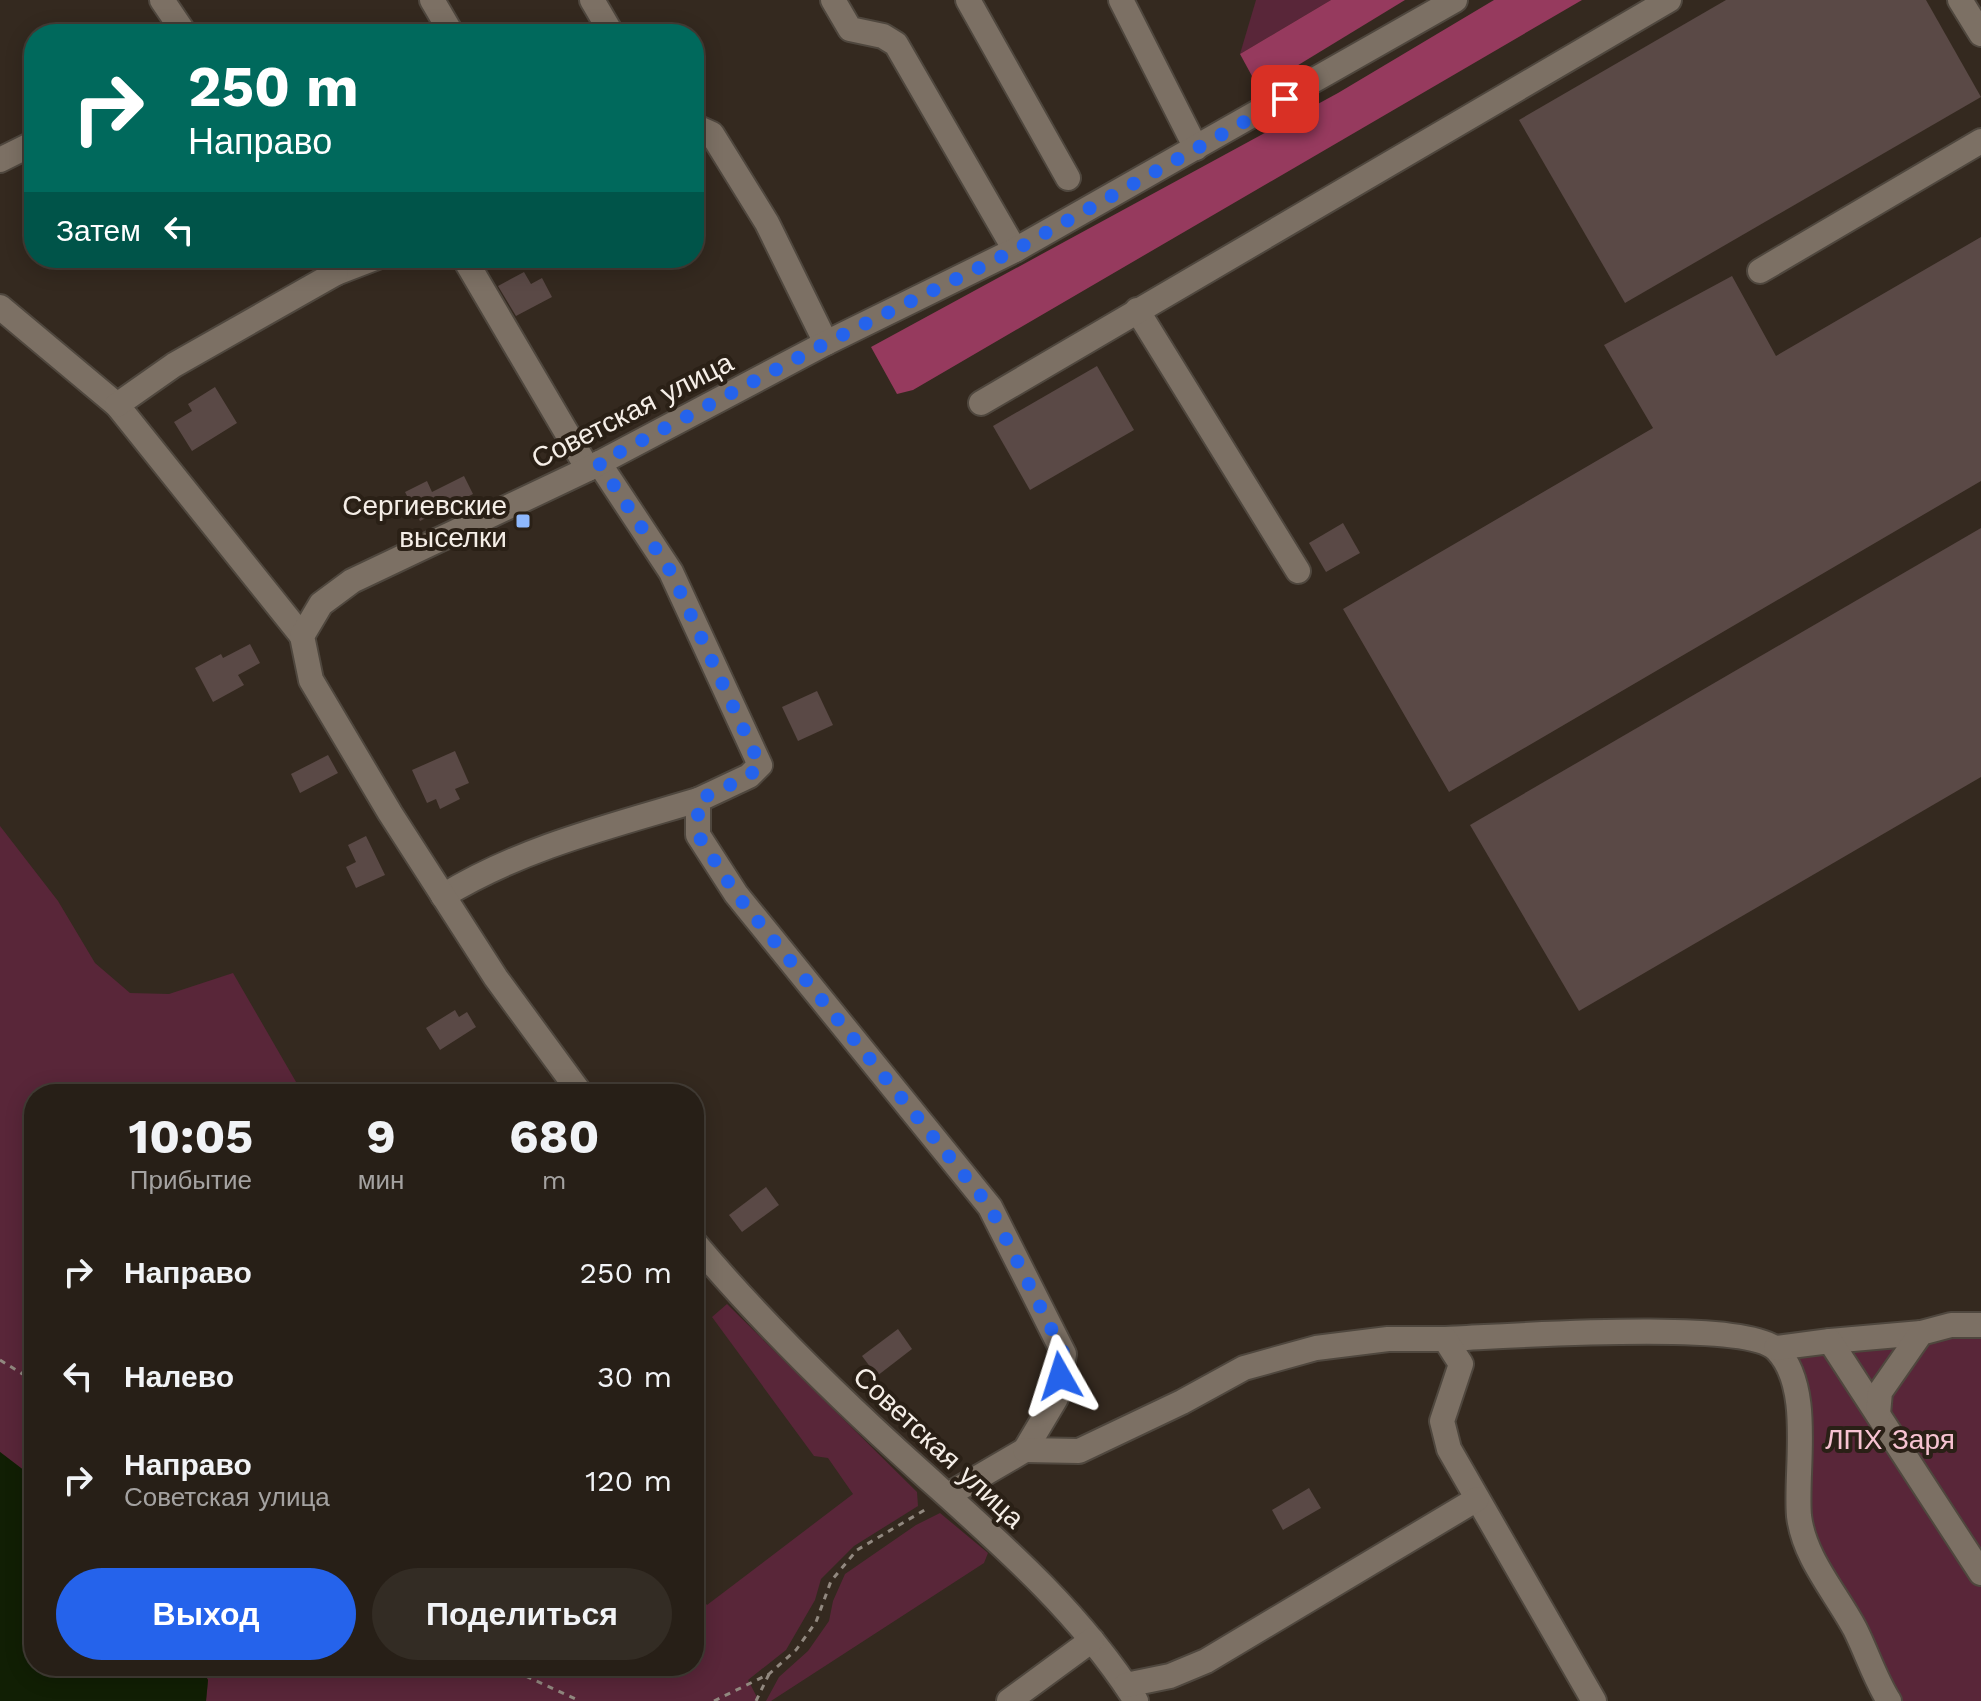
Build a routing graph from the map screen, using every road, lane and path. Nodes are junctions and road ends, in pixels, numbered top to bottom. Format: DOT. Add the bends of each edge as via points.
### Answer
graph roads {
  1 [pos="162,0"];
  2 [pos="432,0"];
  3 [pos="592,0"];
  4 [pos="833,0"];
  5 [pos="968,0"];
  6 [pos="1121,0"];
  7 [pos="1455,0"];
  8 [pos="1669,0"];
  9 [pos="1960,0"];
  10 [pos="178,24"];
  11 [pos="446,24"];
  12 [pos="606,24"];
  13 [pos="1981,34"];
  14 [pos="704,130"];
  15 [pos="1981,141"];
  16 [pos="24,148"];
  17 [pos="1196,148"];
  18 [pos="0,160"];
  19 [pos="1068,178"];
  20 [pos="1015,250"];
  21 [pos="327,268"];
  22 [pos="470,268"];
  23 [pos="1760,271"];
  24 [pos="0,307"];
  25 [pos="1137,310"];
  26 [pos="826,343"];
  27 [pos="981,403"];
  28 [pos="117,405"];
  29 [pos="593,466"];
  30 [pos="1298,571"];
  31 [pos="302,636"];
  32 [pos="698,800"];
  33 [pos="443,896"];
  34 [pos="574,1084"];
  35 [pos="704,1254"];
  36 [pos="1981,1325"];
  37 [pos="1921,1333"];
  38 [pos="1445,1339"];
  39 [pos="1830,1341"];
  40 [pos="1776,1348"];
  41 [pos="0,1360"];
  42 [pos="24,1375"];
  43 [pos="1878,1414"];
  44 [pos="1025,1450"];
  45 [pos="948,1495"];
  46 [pos="1477,1499"];
  47 [pos="1981,1573"];
  48 [pos="1092,1640"];
  49 [pos="769,1674"];
  50 [pos="526,1676"];
  51 [pos="1131,1693"];
  52 [pos="580,1701"];
  53 [pos="714,1701"];
  54 [pos="756,1701"];
  55 [pos="1009,1701"];
  56 [pos="1594,1701"];
  57 [pos="1889,1701"];
  1 -- 10 [label="street"];
  2 -- 11 [label="street"];
  3 -- 12 [label="street"];
  4 -- 20 [label="street" via="850,29 896,44"];
  5 -- 19 [label="street"];
  6 -- 17 [label="street"];
  7 -- 17 [label="street, Советская улица"];
  8 -- 25 [label="street"];
  9 -- 13 [label="street"];
  14 -- 26 [label="street" via="712,134 767,223"];
  15 -- 23 [label="street"];
  16 -- 18 [label="street"];
  17 -- 20 [label="street, Советская улица"];
  20 -- 26 [label="street, Советская улица"];
  21 -- 28 [label="street"];
  22 -- 29 [label="street"];
  24 -- 28 [label="street"];
  25 -- 27 [label="street"];
  25 -- 30 [label="street"];
  26 -- 29 [label="street, Советская улица"];
  28 -- 31 [label="street"];
  29 -- 31 [label="street, Советская улица" via="352,581 321,604"];
  29 -- 32 [label="street" via="671,572 760,765 749,776"];
  31 -- 33 [label="street" via="311,680"];
  32 -- 33 [label="street" via="545,846"];
  32 -- 44 [label="street" via="698,835 736,894 990,1207 1064,1354 1056,1398"];
  33 -- 34 [label="street"];
  35 -- 45 [label="street, Советская улица" via="825,1382"];
  36 -- 37 [label="street"];
  37 -- 39 [label="street"];
  37 -- 43 [label="street" via="1880,1392"];
  38 -- 40 [label="street" via="1620,1332 1737,1336"];
  38 -- 44 [label="street" via="1316,1348 1244,1368 1079,1451"];
  38 -- 46 [label="street" via="1461,1364 1442,1421 1449,1449"];
  39 -- 40 [label="street"];
  39 -- 43 [label="street"];
  40 -- 57 [label="street" via="1791,1372 1800,1423 1799,1515 1805,1545 1849,1617"];
  41 -- 42 [label="path"];
  43 -- 47 [label="street"];
  44 -- 45 [label="street"];
  45 -- 48 [label="street, Советская улица" via="1052,1593"];
  45 -- 49 [label="path" via="857,1550 831,1581 816,1622"];
  46 -- 51 [label="street" via="1206,1661"];
  46 -- 56 [label="street"];
  48 -- 51 [label="street, Советская улица"];
  48 -- 55 [label="street"];
  49 -- 53 [label="path"];
  49 -- 54 [label="path"];
  50 -- 52 [label="path"];
}
